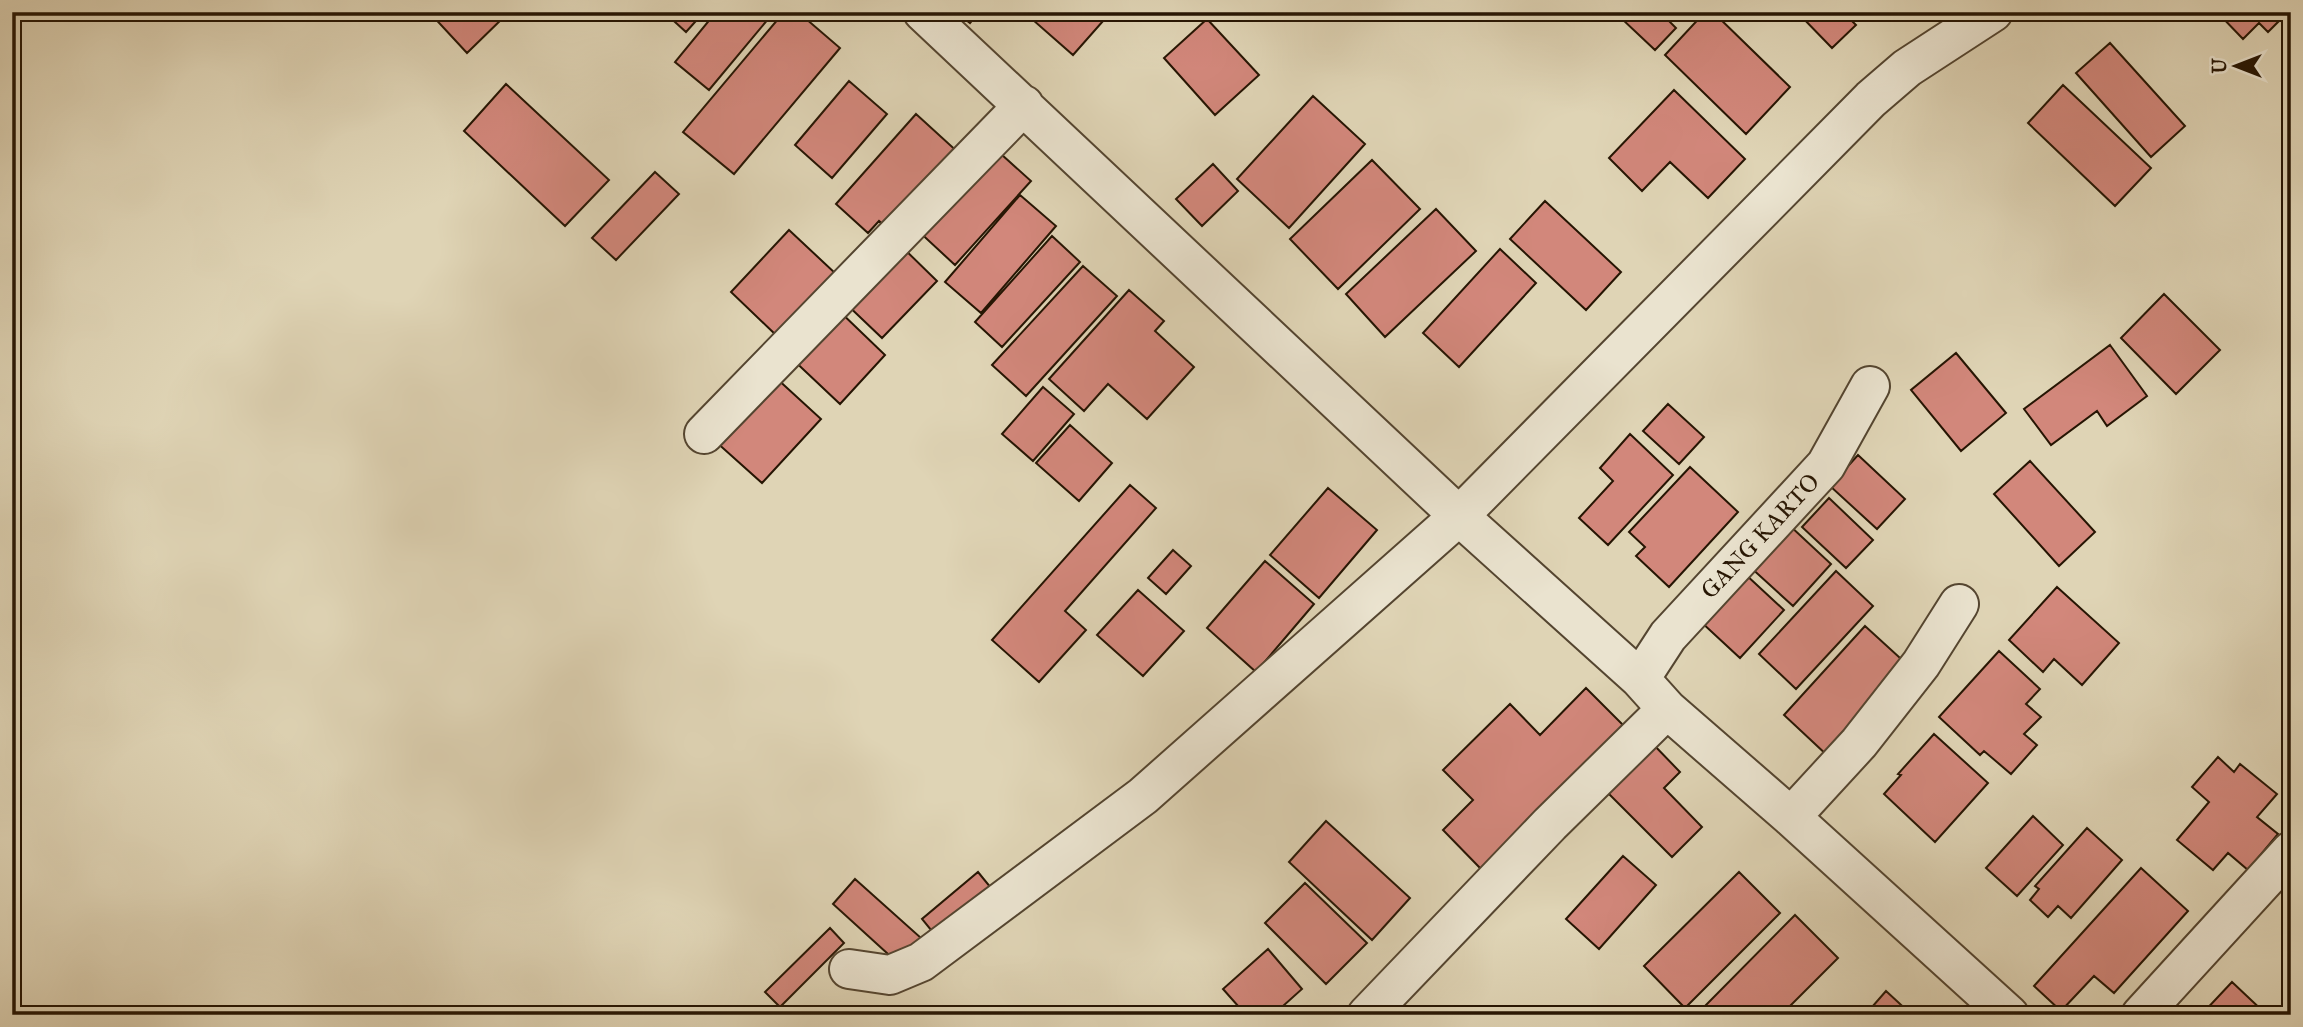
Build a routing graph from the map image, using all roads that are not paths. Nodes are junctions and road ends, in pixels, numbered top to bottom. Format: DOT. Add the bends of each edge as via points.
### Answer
graph roads {
  1 [pos="923,12"];
  2 [pos="1993,12"];
  3 [pos="1024,105"];
  4 [pos="1870,386"];
  5 [pos="704,434"];
  6 [pos="1459,516"];
  7 [pos="1959,604"];
  8 [pos="1640,679"];
  9 [pos="1667,709"];
  10 [pos="1791,817"];
  11 [pos="2291,850"];
  12 [pos="849,969"];
  13 [pos="1367,1015"];
  14 [pos="2009,1015"];
  15 [pos="2141,1015"];
  1 -- 3 [label="street"];
  2 -- 6 [label="street" via="1907,68 1871,99"];
  3 -- 5 [label="street"];
  3 -- 6 [label="street"];
  4 -- 8 [label="street, GANG KARTO" via="1826,465 1668,636"];
  6 -- 8 [label="street"];
  6 -- 12 [label="street" via="1143,796 921,962 890,975"];
  7 -- 10 [label="street" via="1921,664 1867,733"];
  8 -- 9 [label="street"];
  9 -- 10 [label="street"];
  9 -- 13 [label="street"];
  10 -- 14 [label="street"];
  11 -- 15 [label="street"];
}
